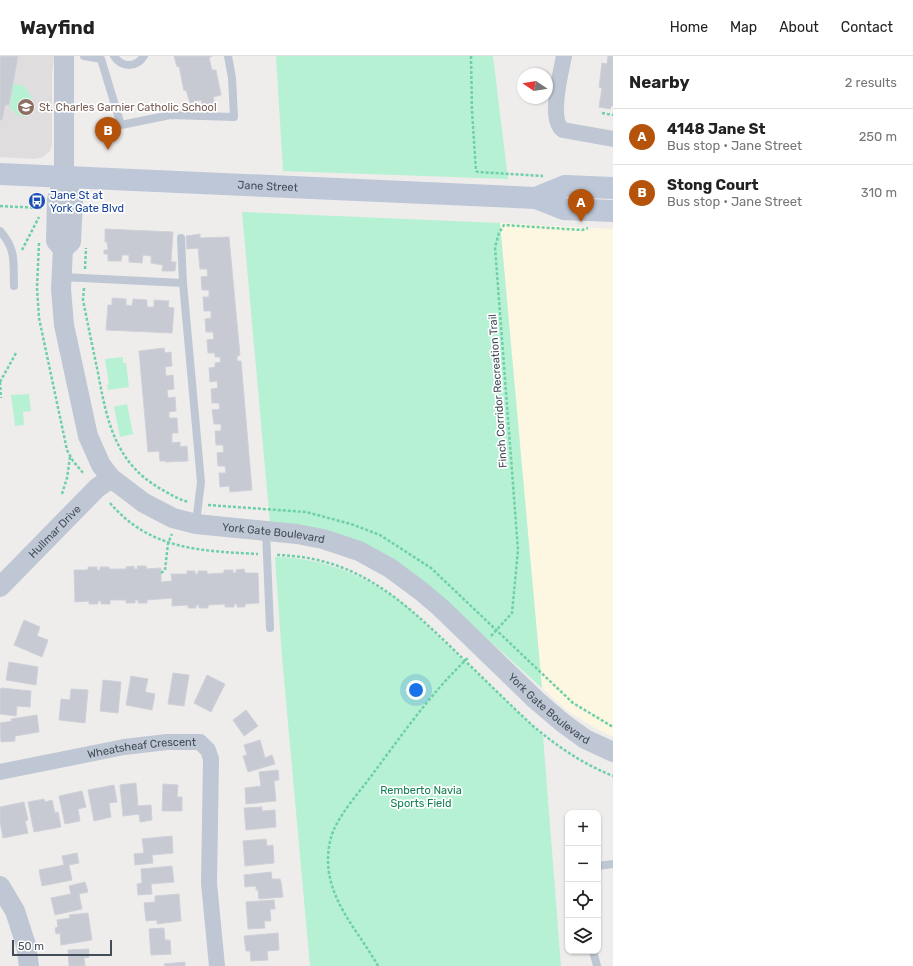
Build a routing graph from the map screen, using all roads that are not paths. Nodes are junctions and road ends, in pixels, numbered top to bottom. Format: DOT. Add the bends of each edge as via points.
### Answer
graph roads {
  1 [pos="64,56"];
  2 [pos="84,56"];
  3 [pos="114,56"];
  4 [pos="144,56"];
  5 [pos="228,56"];
  6 [pos="564,56"];
  7 [pos="101,59"];
  8 [pos="613,139"];
  9 [pos="0,174"];
  10 [pos="64,177"];
  11 [pos="613,188"];
  12 [pos="536,198"];
  13 [pos="613,211"];
  14 [pos="2,235"];
  15 [pos="181,238"];
  16 [pos="62,277"];
  17 [pos="183,282"];
  18 [pos="14,286"];
  19 [pos="111,478"];
  20 [pos="196,524"];
  21 [pos="266,532"];
  22 [pos="0,587"];
  23 [pos="270,628"];
  24 [pos="613,752"];
  25 [pos="0,772"];
  26 [pos="613,864"];
  27 [pos="601,866"];
  28 [pos="1,889"];
  29 [pos="594,954"];
  30 [pos="29,966"];
  31 [pos="217,966"];
  32 [pos="597,966"];
  1 -- 10 [label="street"];
  2 -- 7 [label="lane"];
  3 -- 4 [label="lane" via="122,64 127,65 137,64"];
  3 -- 7 [label="lane"];
  5 -- 7 [label="lane" via="234,117 170,115 121,125"];
  6 -- 8 [label="street" via="556,107 559,127 563,130"];
  9 -- 10 [label="main road, Jane Street"];
  10 -- 12 [label="main road, Jane Street"];
  10 -- 16 [label="street, York Gate Boulevard" via="73,201 71,242 63,249"];
  11 -- 12 [label="main road, Jane Street" via="565,186"];
  12 -- 13 [label="main road, Jane Street" via="564,209"];
  14 -- 18 [label="lane" via="13,251"];
  15 -- 17 [label="lane"];
  16 -- 17 [label="lane"];
  16 -- 19 [label="street, York Gate Boulevard" via="64,325 81,408 88,436 101,465"];
  17 -- 20 [label="lane" via="201,482"];
  19 -- 20 [label="street, York Gate Boulevard" via="144,503 172,518"];
  19 -- 22 [label="street, Hullmar Drive" via="97,488"];
  20 -- 21 [label="street, York Gate Boulevard"];
  21 -- 23 [label="lane"];
  21 -- 24 [label="street, York Gate Boulevard" via="324,539 359,551 390,568 441,608 563,723"];
  25 -- 31 [label="street, Wheatsheaf Crescent" via="124,747 173,741 200,742 208,750 211,759 209,883"];
  26 -- 27 [label="lane"];
  28 -- 30 [label="street" via="15,911 26,945"];
  29 -- 32 [label="lane"];
}
